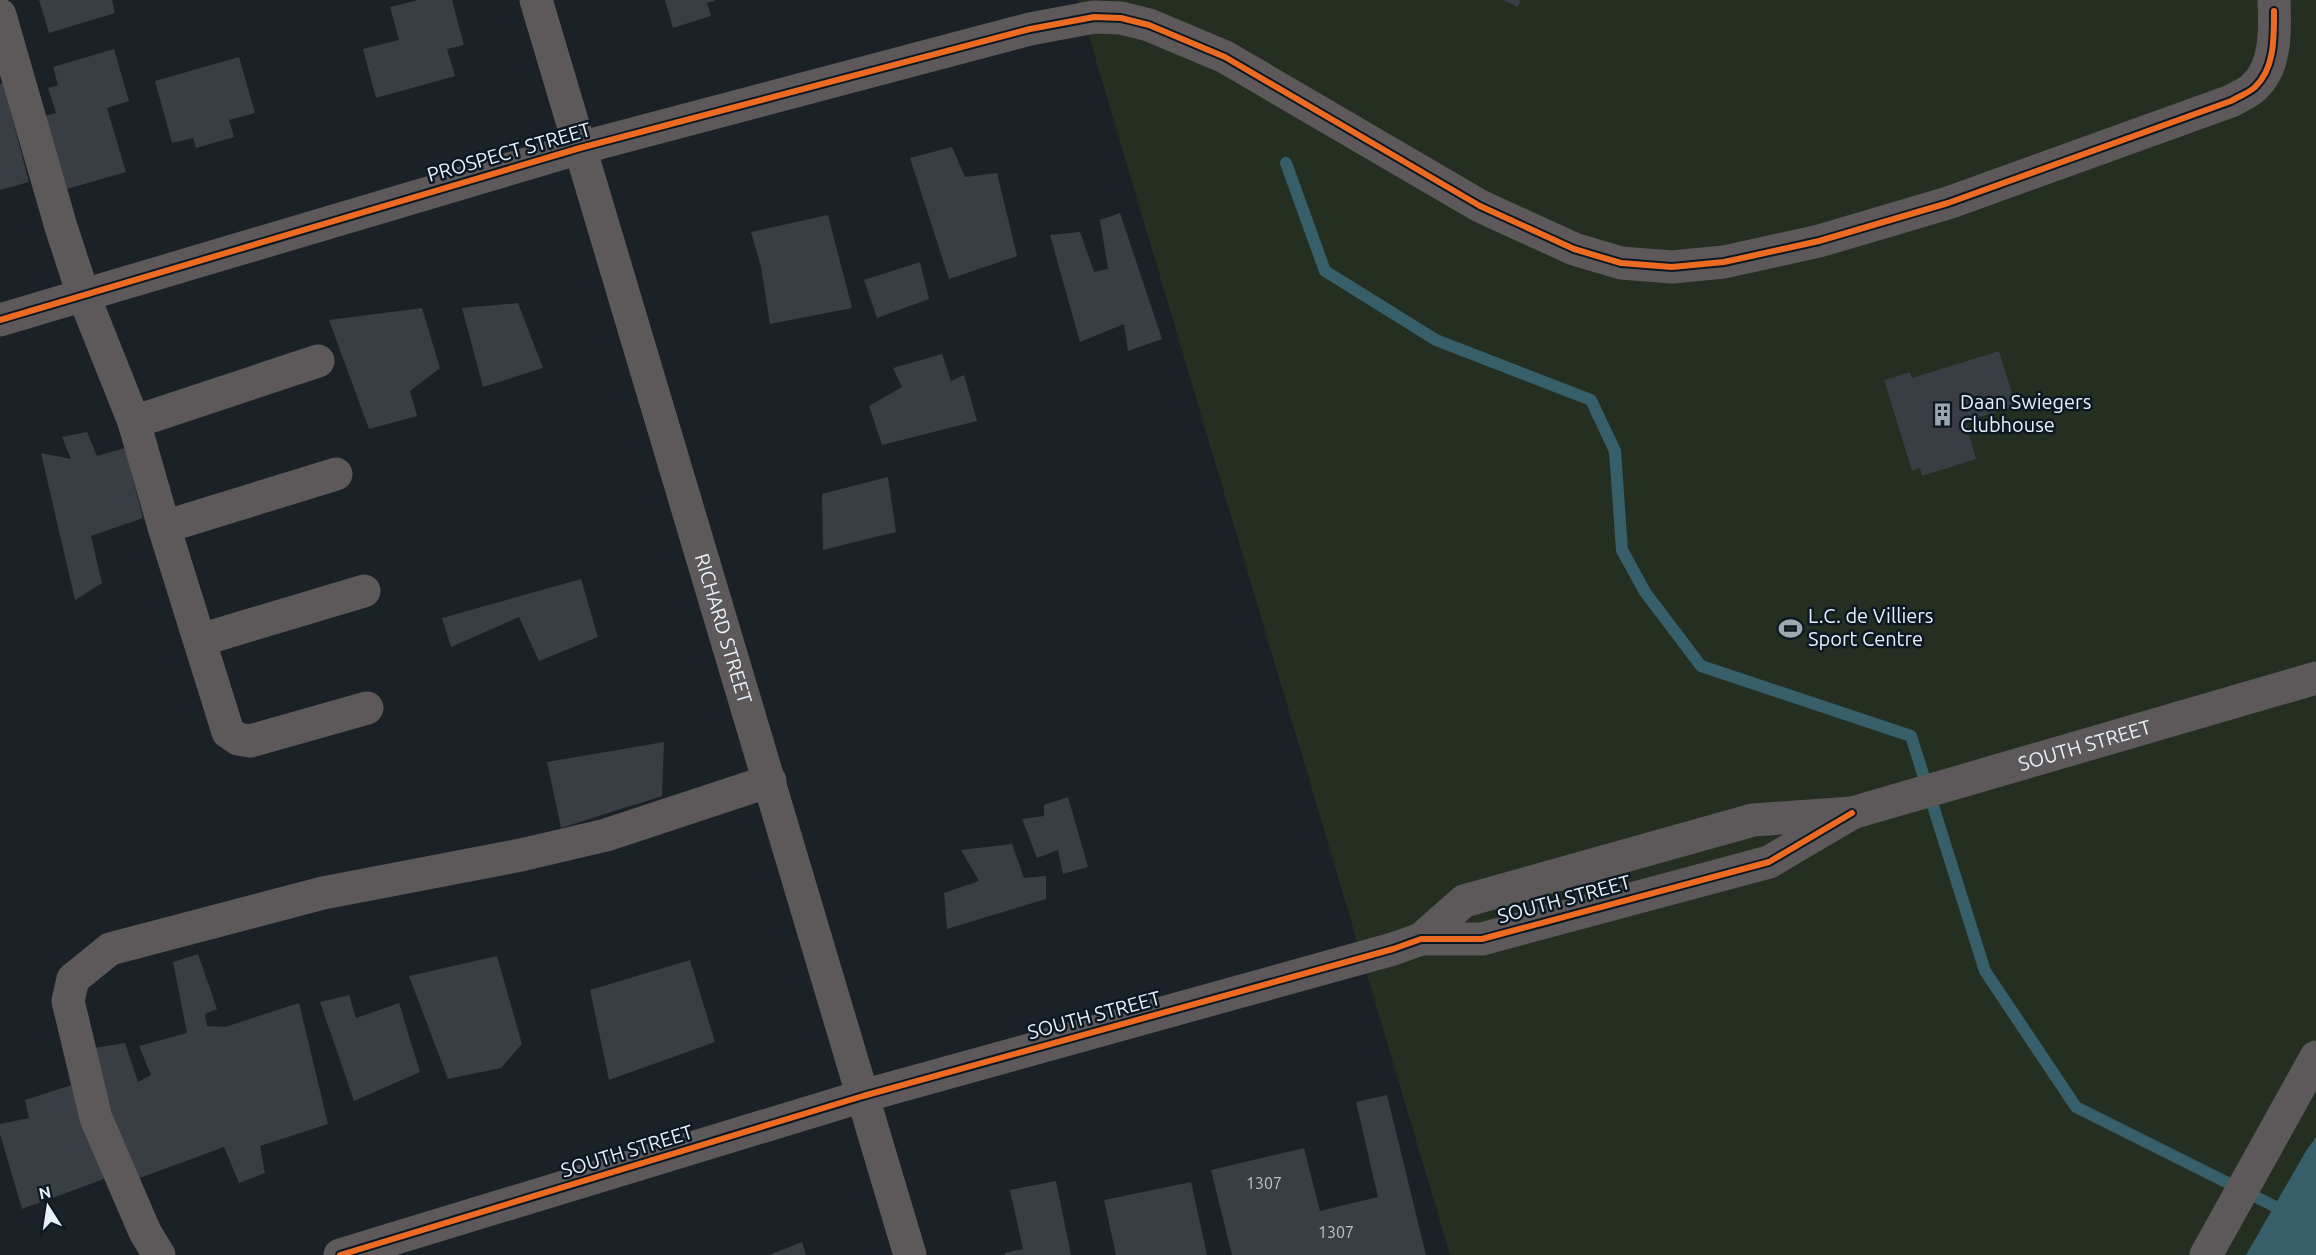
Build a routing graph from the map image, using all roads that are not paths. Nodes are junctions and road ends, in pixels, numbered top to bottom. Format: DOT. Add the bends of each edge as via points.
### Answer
graph roads {
  1 [pos="536,0"];
  2 [pos="2274,6"];
  3 [pos="0,15"];
  4 [pos="580,148"];
  5 [pos="84,294"];
  6 [pos="0,320"];
  7 [pos="318,361"];
  8 [pos="134,422"];
  9 [pos="336,474"];
  10 [pos="164,527"];
  11 [pos="364,591"];
  12 [pos="200,640"];
  13 [pos="2316,678"];
  14 [pos="367,708"];
  15 [pos="770,782"];
  16 [pos="1863,811"];
  17 [pos="1421,939"];
  18 [pos="2316,1057"];
  19 [pos="863,1096"];
  20 [pos="159,1255"];
  21 [pos="340,1255"];
  22 [pos="910,1255"];
  23 [pos="2206,1255"];
  1 -- 4 [label="street, RICHARD STREET"];
  2 -- 4 [label="street, PROSPECT STREET" via="2274,40 2263,77 2231,101 1948,203 1819,241 1724,262 1672,267 1621,262 1574,249 1480,206 1225,57 1149,25 1121,18 1094,17 1030,29"];
  3 -- 5 [label="street"];
  4 -- 5 [label="street, PROSPECT STREET"];
  4 -- 15 [label="street, RICHARD STREET"];
  5 -- 6 [label="street, PROSPECT STREET"];
  5 -- 8 [label="street"];
  7 -- 8 [label="street"];
  8 -- 10 [label="street"];
  9 -- 10 [label="street"];
  10 -- 12 [label="street"];
  11 -- 12 [label="street"];
  12 -- 14 [label="street" via="228,732 238,739 250,741"];
  13 -- 16 [label="street, SOUTH STREET"];
  15 -- 19 [label="street, RICHARD STREET"];
  15 -- 20 [label="street" via="606,835 323,893 110,949 73,979 68,1000 96,1118 145,1232"];
  16 -- 17 [label="street, SOUTH STREET" via="1769,862 1482,939"];
  16 -- 17 [label="street, SOUTH STREET" via="1753,820 1476,897 1464,901"];
  17 -- 19 [label="street, SOUTH STREET" via="1393,950"];
  18 -- 23 [label="street"];
  19 -- 21 [label="street, SOUTH STREET"];
  19 -- 22 [label="street, RICHARD STREET"];
}
